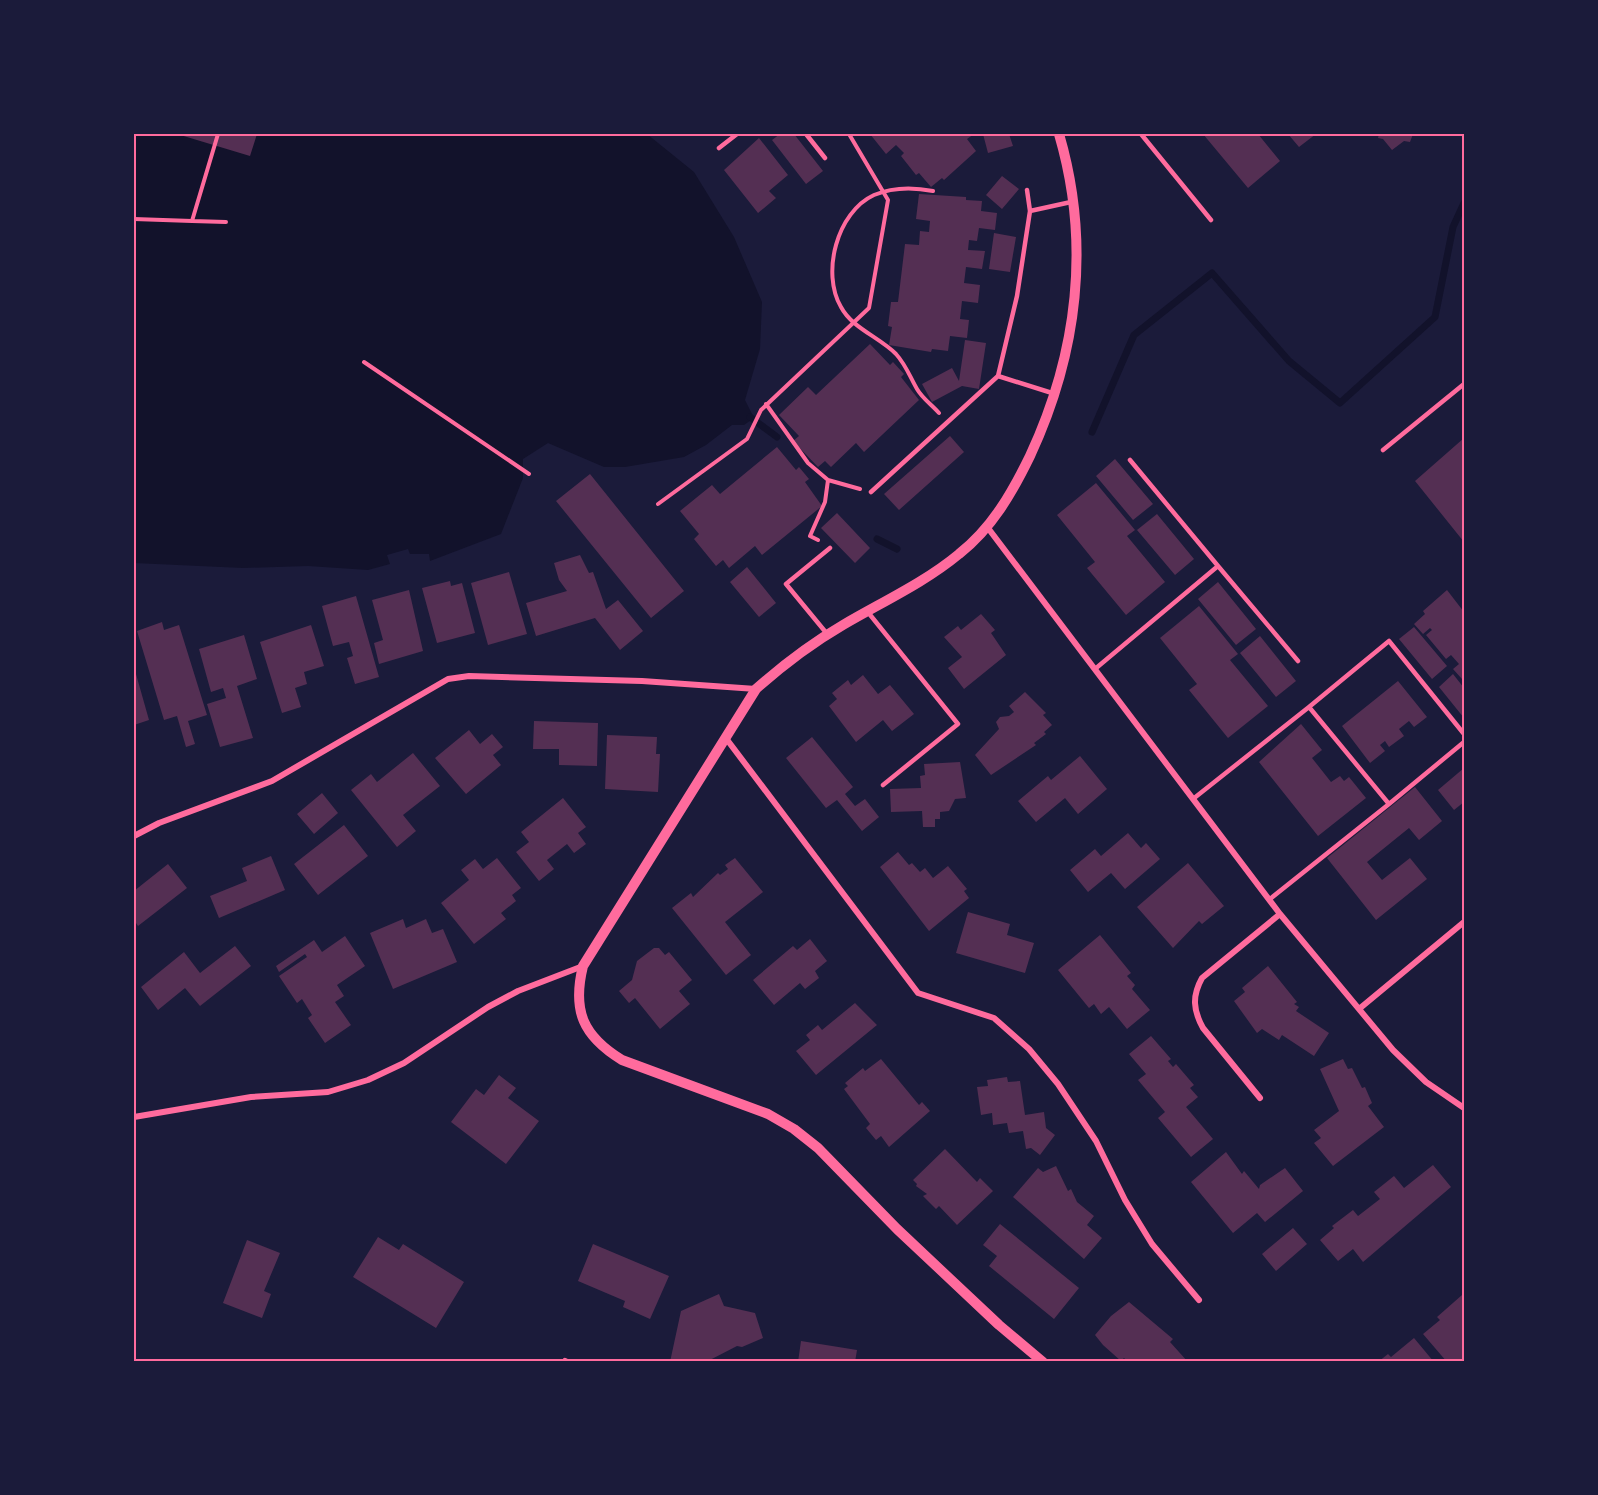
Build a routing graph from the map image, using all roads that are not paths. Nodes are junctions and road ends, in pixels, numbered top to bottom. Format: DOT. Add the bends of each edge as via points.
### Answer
graph roads {
  1 [pos="737,134"];
  2 [pos="806,134"];
  3 [pos="1059,134"];
  4 [pos="1141,134"];
  5 [pos="719,148"];
  6 [pos="825,158"];
  7 [pos="1027,190"];
  8 [pos="1072,202"];
  9 [pos="1030,211"];
  10 [pos="1211,220"];
  11 [pos="998,376"];
  12 [pos="1464,384"];
  13 [pos="1055,394"];
  14 [pos="1383,450"];
  15 [pos="1130,460"];
  16 [pos="871,492"];
  17 [pos="988,528"];
  18 [pos="830,548"];
  19 [pos="1218,566"];
  20 [pos="867,611"];
  21 [pos="828,635"];
  22 [pos="1298,662"];
  23 [pos="1095,669"];
  24 [pos="756,689"];
  25 [pos="1309,707"];
  26 [pos="1464,734"];
  27 [pos="725,736"];
  28 [pos="1464,742"];
  29 [pos="883,785"];
  30 [pos="1193,799"];
  31 [pos="1389,804"];
  32 [pos="134,836"];
  33 [pos="1269,900"];
  34 [pos="1280,914"];
  35 [pos="1464,922"];
  36 [pos="583,966"];
  37 [pos="1359,1009"];
  38 [pos="1260,1098"];
  39 [pos="1464,1108"];
  40 [pos="134,1117"];
  41 [pos="1199,1300"];
  42 [pos="1043,1362"];
  1 -- 5 [label="lane"];
  2 -- 6 [label="lane"];
  3 -- 8 [label="street"];
  4 -- 10 [label="lane"];
  7 -- 9 [label="lane"];
  8 -- 9 [label="lane"];
  8 -- 13 [label="street" via="1076,226 1076,302 1065,365"];
  9 -- 11 [label="lane" via="1017,296"];
  11 -- 13 [label="lane"];
  11 -- 16 [label="lane"];
  12 -- 14 [label="lane"];
  13 -- 17 [label="street" via="1017,483"];
  15 -- 19 [label="lane"];
  17 -- 20 [label="street" via="928,577"];
  17 -- 23 [label="street"];
  18 -- 21 [label="lane" via="786,584"];
  19 -- 22 [label="lane"];
  19 -- 23 [label="lane"];
  20 -- 21 [label="street"];
  20 -- 29 [label="lane" via="958,724"];
  21 -- 24 [label="street" via="786,662"];
  23 -- 30 [label="street"];
  24 -- 27 [label="street"];
  24 -- 32 [label="street" via="642,681 469,676 448,679 272,781"];
  25 -- 26 [label="lane" via="1389,641"];
  25 -- 30 [label="lane"];
  25 -- 31 [label="lane"];
  27 -- 36 [label="street"];
  27 -- 41 [label="street" via="918,993 994,1018 1029,1049 1096,1141 1152,1244"];
  28 -- 31 [label="lane"];
  30 -- 33 [label="street"];
  31 -- 33 [label="lane"];
  33 -- 34 [label="street"];
  34 -- 37 [label="street"];
  34 -- 38 [label="street" via="1202,978 1194,1003 1203,1028"];
  35 -- 37 [label="street"];
  36 -- 40 [label="street" via="518,991 404,1063 368,1080 328,1092 251,1097"];
  36 -- 42 [label="street" via="578,1004 582,1018 603,1049 622,1060 768,1114 794,1129 819,1148 897,1229"];
  37 -- 39 [label="street" via="1426,1082"];
}
